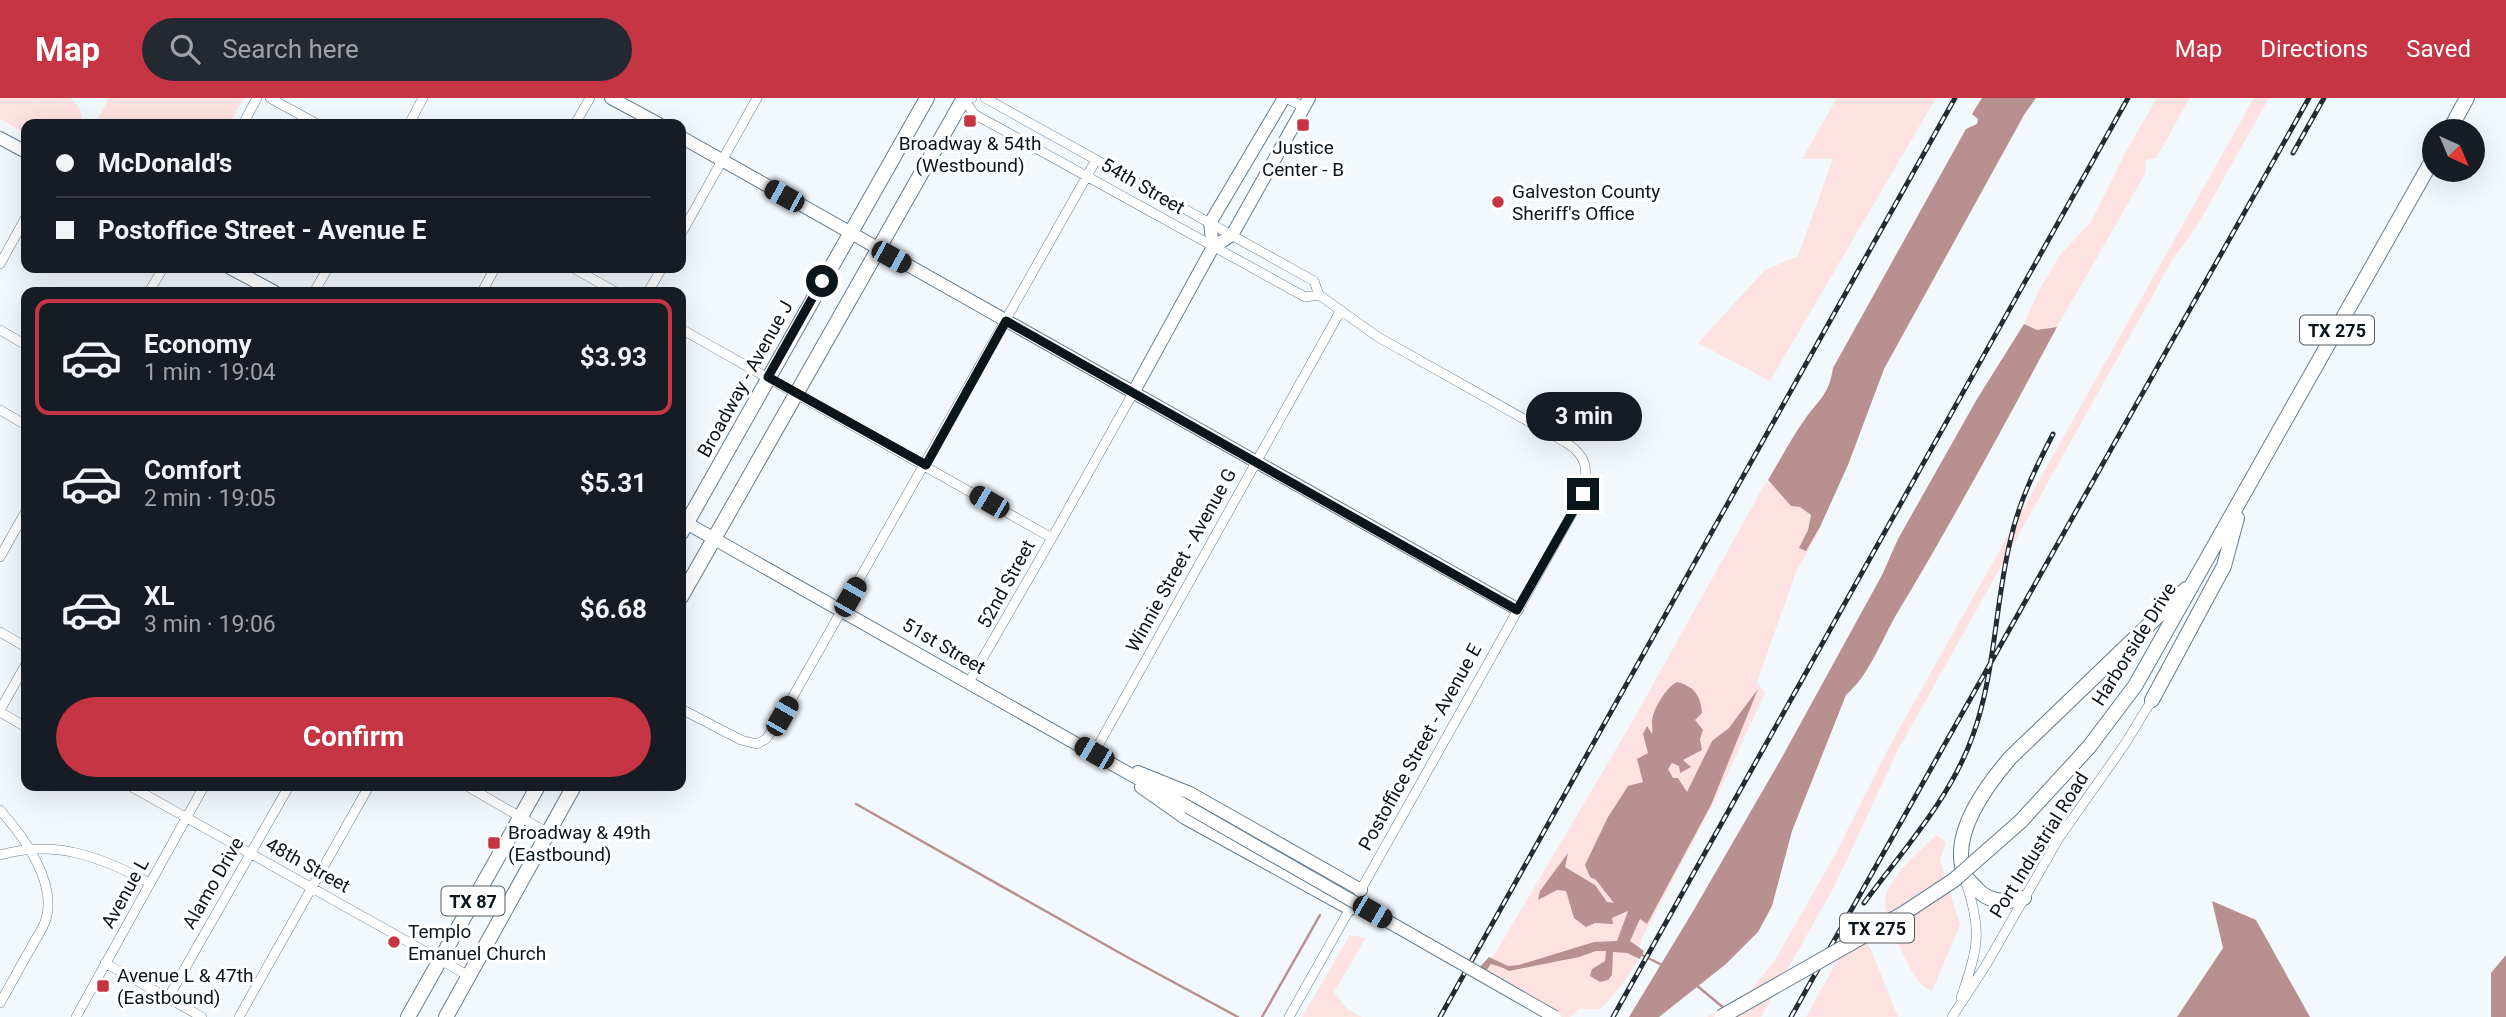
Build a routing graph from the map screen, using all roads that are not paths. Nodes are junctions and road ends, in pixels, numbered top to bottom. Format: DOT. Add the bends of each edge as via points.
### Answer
graph roads {
  1 [pos="257,98"];
  2 [pos="271,98"];
  3 [pos="423,98"];
  4 [pos="590,98"];
  5 [pos="611,98"];
  6 [pos="757,98"];
  7 [pos="927,98"];
  8 [pos="965,98"];
  9 [pos="985,98"];
  10 [pos="1285,98"];
  11 [pos="2467,98"];
  12 [pos="1306,103"];
  13 [pos="246,119"];
  14 [pos="308,119"];
  15 [pos="412,119"];
  16 [pos="578,119"];
  17 [pos="650,119"];
  18 [pos="2456,119"];
  19 [pos="0,138"];
  20 [pos="686,140"];
  21 [pos="21,149"];
  22 [pos="1096,160"];
  23 [pos="722,161"];
  24 [pos="1088,175"];
  25 [pos="2422,178"];
  26 [pos="1210,223"];
  27 [pos="686,225"];
  28 [pos="21,226"];
  29 [pos="849,233"];
  30 [pos="1231,236"];
  31 [pos="1213,247"];
  32 [pos="877,249"];
  33 [pos="0,264"];
  34 [pos="239,273"];
  35 [pos="582,273"];
  36 [pos="266,287"];
  37 [pos="607,287"];
  38 [pos="1319,295"];
  39 [pos="1341,310"];
  40 [pos="1006,321"];
  41 [pos="0,330"];
  42 [pos="686,332"];
  43 [pos="21,342"];
  44 [pos="768,377"];
  45 [pos="1133,393"];
  46 [pos="796,394"];
  47 [pos="0,410"];
  48 [pos="21,422"];
  49 [pos="1256,462"];
  50 [pos="926,465"];
  51 [pos="1583,494"];
  52 [pos="2243,495"];
  53 [pos="21,520"];
  54 [pos="686,521"];
  55 [pos="686,527"];
  56 [pos="1052,538"];
  57 [pos="713,539"];
  58 [pos="0,557"];
  59 [pos="2198,579"];
  60 [pos="686,588"];
  61 [pos="842,610"];
  62 [pos="1517,610"];
  63 [pos="0,632"];
  64 [pos="21,644"];
  65 [pos="21,673"];
  66 [pos="969,682"];
  67 [pos="2152,700"];
  68 [pos="0,711"];
  69 [pos="686,712"];
  70 [pos="21,724"];
  71 [pos="1094,753"];
  72 [pos="1114,765"];
  73 [pos="139,791"];
  74 [pos="201,791"];
  75 [pos="286,791"];
  76 [pos="366,791"];
  77 [pos="476,791"];
  78 [pos="535,791"];
  79 [pos="571,791"];
  80 [pos="0,810"];
  81 [pos="521,816"];
  82 [pos="187,817"];
  83 [pos="548,833"];
  84 [pos="31,850"];
  85 [pos="250,853"];
  86 [pos="0,855"];
  87 [pos="1963,871"];
  88 [pos="150,883"];
  89 [pos="312,887"];
  90 [pos="1361,890"];
  91 [pos="2024,898"];
  92 [pos="1350,909"];
  93 [pos="440,960"];
  94 [pos="106,963"];
  95 [pos="469,976"];
  96 [pos="168,998"];
  97 [pos="0,1003"];
  98 [pos="1954,1013"];
  99 [pos="76,1017"];
  100 [pos="202,1017"];
  101 [pos="239,1017"];
  102 [pos="408,1017"];
  103 [pos="446,1017"];
  104 [pos="1289,1017"];
  105 [pos="1555,1017"];
  106 [pos="1721,1017"];
  1 -- 13 [label="street"];
  2 -- 14 [label="street"];
  3 -- 15 [label="street"];
  4 -- 16 [label="street"];
  5 -- 17 [label="main road"];
  6 -- 23 [label="street"];
  7 -- 29 [label="main road, Broadway - Avenue J"];
  8 -- 24 [label="street, 54th Street" via="974,114"];
  8 -- 32 [label="main road"];
  9 -- 22 [label="street, 54th Street"];
  10 -- 12 [label="street"];
  10 -- 26 [label="main road"];
  11 -- 18 [label="main road"];
  12 -- 30 [label="main road"];
  19 -- 21 [label="main road"];
  20 -- 23 [label="main road"];
  22 -- 24 [label="street"];
  22 -- 26 [label="street, 54th Street"];
  23 -- 27 [label="street"];
  23 -- 29 [label="main road"];
  24 -- 31 [label="street, 54th Street"];
  24 -- 40 [label="street"];
  25 -- 52 [label="main road, Harborside Drive / TX 275"];
  26 -- 30 [label="street, 54th Street"];
  26 -- 31 [label="main road"];
  28 -- 33 [label="street"];
  29 -- 32 [label="main road"];
  29 -- 44 [label="main road, Broadway - Avenue J"];
  30 -- 31 [label="main road"];
  30 -- 38 [label="street, 54th Street" via="1314,281"];
  31 -- 38 [label="street, 54th Street" via="1305,297"];
  31 -- 45 [label="main road"];
  32 -- 40 [label="main road"];
  32 -- 46 [label="main road"];
  34 -- 36 [label="main road"];
  35 -- 37 [label="street"];
  38 -- 39 [label="street, 54th Street"];
  39 -- 49 [label="street, Winnie Street - Avenue G"];
  39 -- 51 [label="street, 54th Street" via="1378,337 1577,449 1585,463"];
  40 -- 45 [label="main road"];
  40 -- 50 [label="street"];
  41 -- 43 [label="street"];
  42 -- 44 [label="street, 52nd Street"];
  44 -- 46 [label="street, 52nd Street"];
  44 -- 54 [label="main road, Broadway - Avenue J"];
  45 -- 49 [label="main road"];
  45 -- 56 [label="street, 52nd Street"];
  46 -- 50 [label="street, 52nd Street"];
  46 -- 57 [label="main road"];
  47 -- 48 [label="street"];
  49 -- 62 [label="main road"];
  49 -- 71 [label="street, Winnie Street - Avenue G"];
  50 -- 56 [label="street, 52nd Street"];
  50 -- 61 [label="street"];
  51 -- 62 [label="street, Postoffice Street - Avenue E"];
  52 -- 59 [label="main road, Harborside Drive / TX 275"];
  52 -- 67 [label="main road" via="2224,566"];
  53 -- 58 [label="street"];
  55 -- 57 [label="main road, 51st Street"];
  56 -- 66 [label="street, 52nd Street"];
  57 -- 60 [label="main road"];
  57 -- 61 [label="main road, 51st Street"];
  59 -- 87 [label="main road" via="2010,758 1968,823 1961,847"];
  59 -- 106 [label="main road, Harborside Drive / TX 275, bridge" via="2135,686 2089,747 2021,821 1954,880 1904,913"];
  61 -- 66 [label="main road, 51st Street"];
  61 -- 69 [label="street" via="766,739 757,744 741,740"];
  62 -- 90 [label="street, Postoffice Street - Avenue E"];
  63 -- 64 [label="street"];
  65 -- 68 [label="street"];
  66 -- 71 [label="main road, 51st Street"];
  67 -- 91 [label="street, Port Industrial Road"];
  68 -- 70 [label="street"];
  71 -- 72 [label="main road, 51st Street"];
  72 -- 90 [label="main road" via="1190,793"];
  72 -- 92 [label="main road" via="1185,818"];
  72 -- 105 [label="main road, 51st Street, bridge"];
  73 -- 82 [label="street, 48th Street"];
  74 -- 82 [label="street, Avenue L"];
  75 -- 85 [label="street, Alamo Drive"];
  76 -- 89 [label="street"];
  77 -- 81 [label="street"];
  78 -- 81 [label="main road, TX 87"];
  79 -- 83 [label="main road, TX 87"];
  80 -- 84 [label="street"];
  81 -- 83 [label="street"];
  81 -- 93 [label="main road, TX 87"];
  82 -- 85 [label="street, 48th Street"];
  82 -- 88 [label="street, Avenue L"];
  83 -- 95 [label="main road, TX 87"];
  84 -- 86 [label="street"];
  84 -- 88 [label="street" via="80,853"];
  84 -- 97 [label="street" via="46,894 45,921"];
  85 -- 89 [label="street, 48th Street"];
  85 -- 96 [label="street, Alamo Drive"];
  87 -- 91 [label="main road" via="1977,890 1994,900"];
  87 -- 98 [label="street, Port Industrial Road" via="1978,928 1974,957"];
  88 -- 94 [label="street, Avenue L"];
  89 -- 93 [label="street, 48th Street"];
  89 -- 101 [label="street"];
  90 -- 92 [label="street, Postoffice Street - Avenue E"];
  91 -- 98 [label="street, Port Industrial Road"];
  92 -- 104 [label="street, Postoffice Street - Avenue E"];
  93 -- 95 [label="street, 48th Street"];
  93 -- 102 [label="main road, TX 87"];
  94 -- 96 [label="street"];
  94 -- 99 [label="street, Avenue L"];
  95 -- 103 [label="main road, TX 87"];
  96 -- 100 [label="street"];
}
